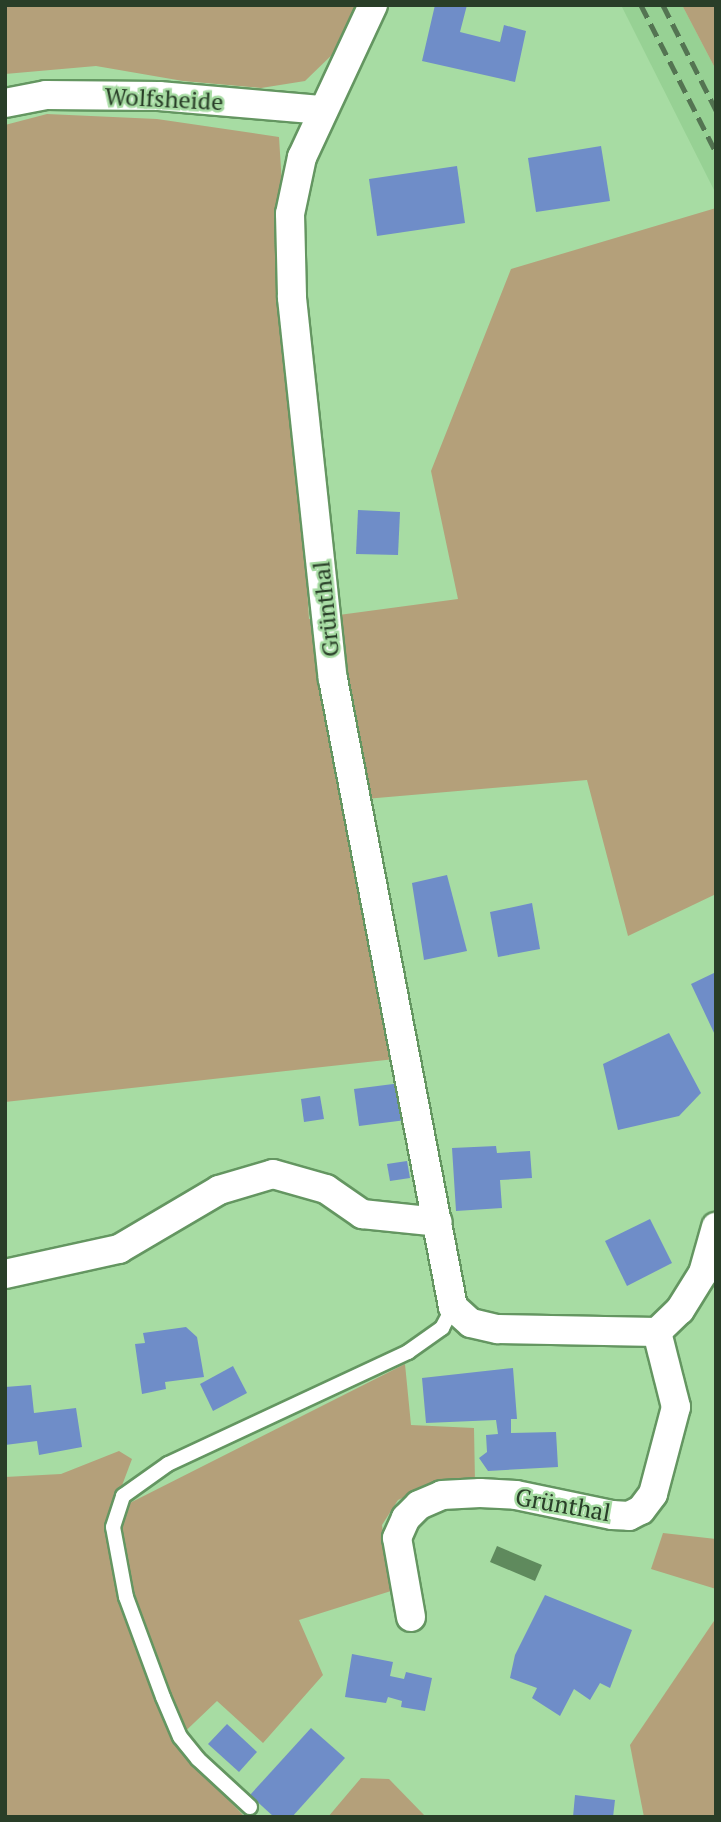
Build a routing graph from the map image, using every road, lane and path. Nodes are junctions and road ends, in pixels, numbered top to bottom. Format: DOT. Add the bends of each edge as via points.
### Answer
graph roads {
  1 [pos="373,5"];
  2 [pos="5,103"];
  3 [pos="323,110"];
  4 [pos="438,1222"];
  5 [pos="716,1227"];
  6 [pos="5,1274"];
  7 [pos="453,1307"];
  8 [pos="657,1332"];
  9 [pos="411,1617"];
  10 [pos="250,1807"];
  1 -- 3 [label="street, Grünthal"];
  2 -- 3 [label="street, Wolfsheide" via="46,95 159,96"];
  3 -- 4 [label="street, Grünthal" via="302,157 290,214 292,298 333,679"];
  4 -- 6 [label="street" via="362,1214 326,1189 273,1174 219,1190 118,1250"];
  4 -- 7 [label="street, Grünthal"];
  5 -- 8 [label="street" via="703,1273 680,1310"];
  7 -- 8 [label="street" via="471,1323 498,1329"];
  7 -- 10 [label="lane" via="442,1328 408,1352 168,1464 123,1496 113,1527 126,1597 163,1697 180,1737"];
  8 -- 9 [label="street, Grünthal" via="676,1407 653,1494 641,1510 629,1516 612,1515 516,1495 480,1493 442,1495 419,1505 406,1518 397,1538"];
}
